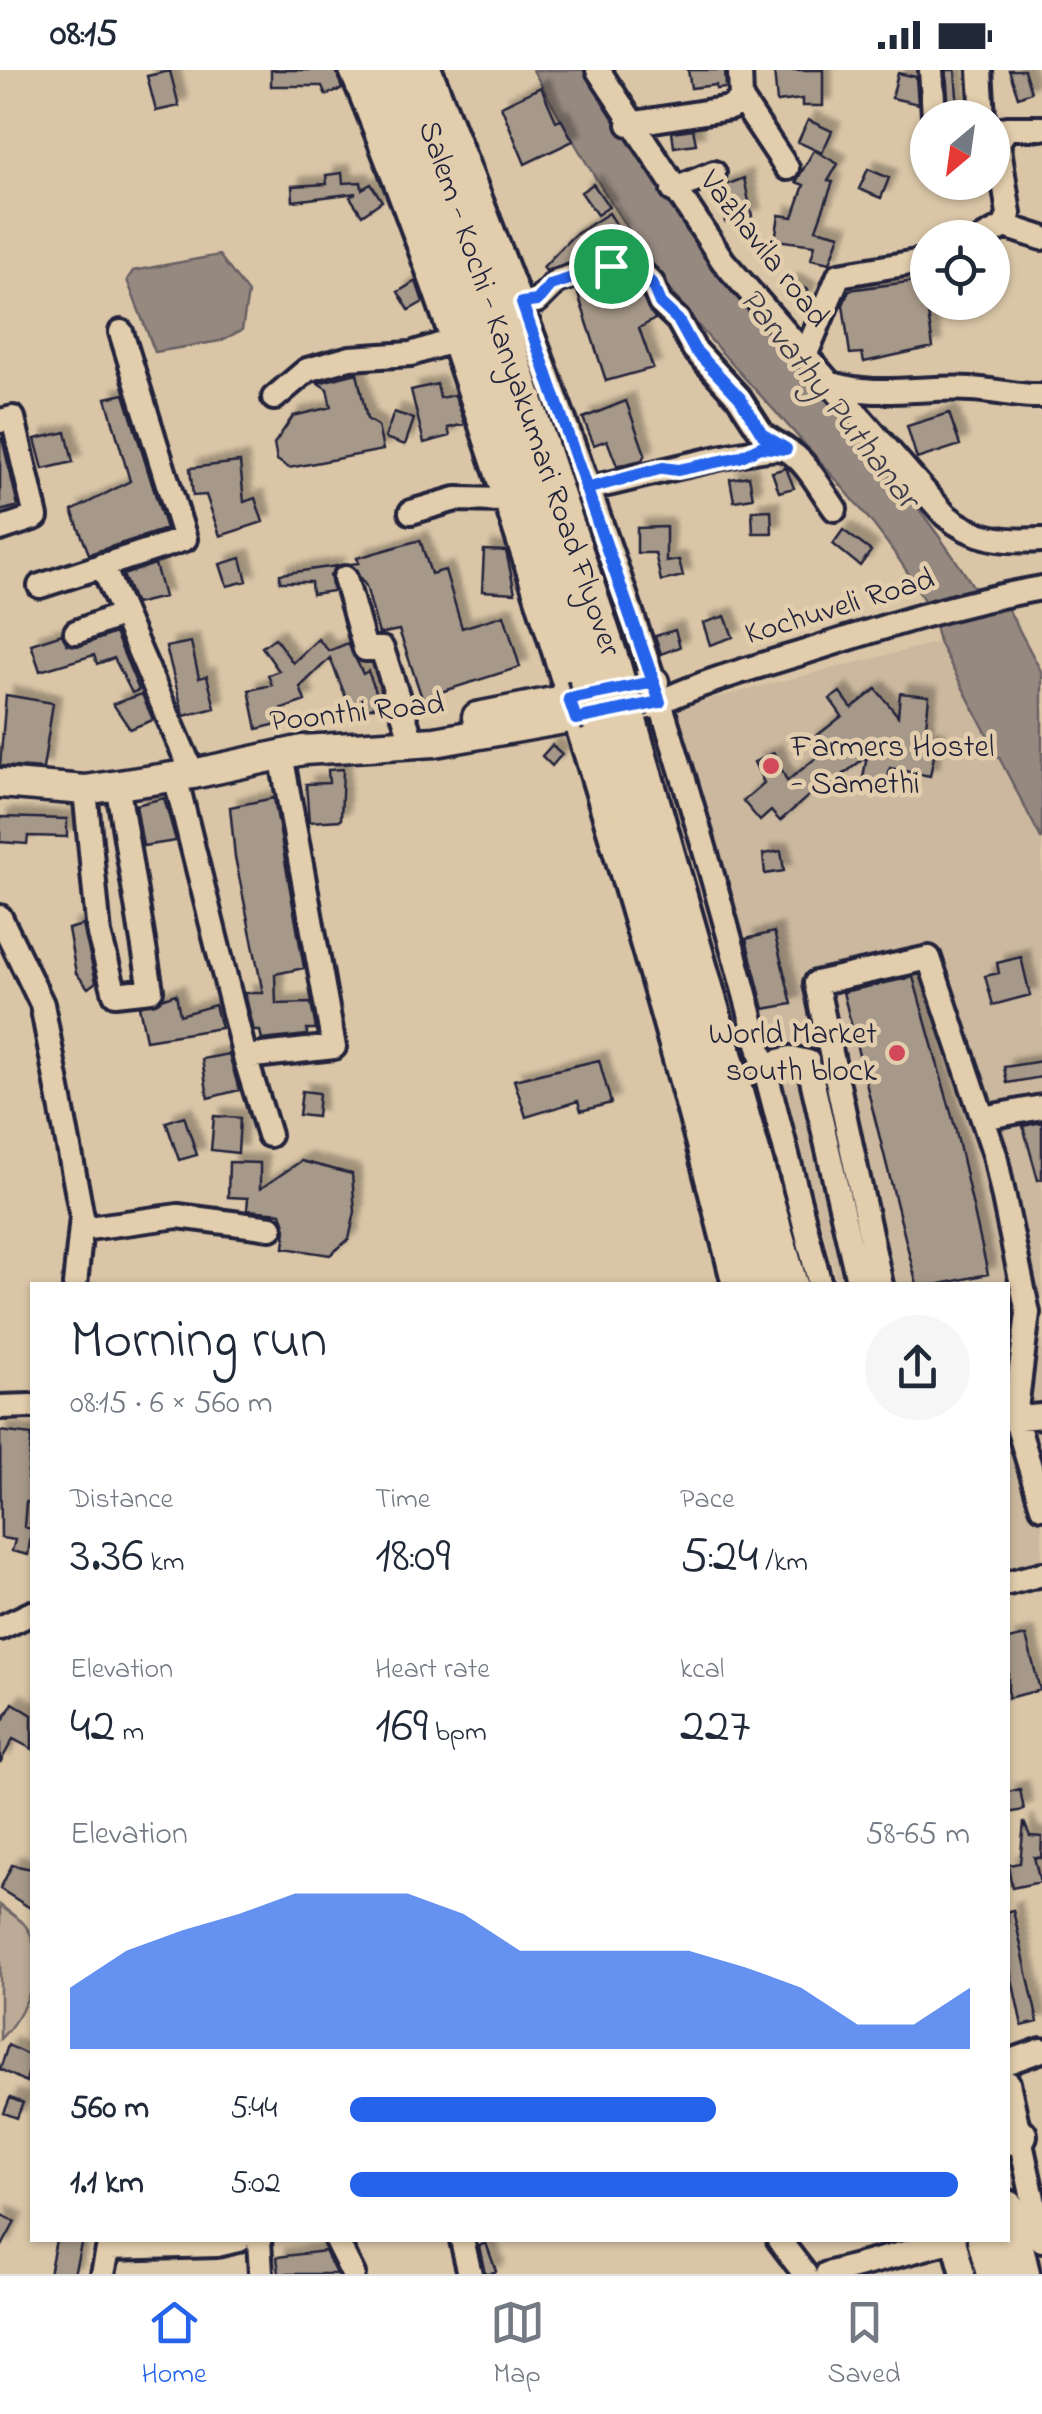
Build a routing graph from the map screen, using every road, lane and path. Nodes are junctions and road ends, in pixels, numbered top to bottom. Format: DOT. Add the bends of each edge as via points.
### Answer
graph roads {
  1 [pos="351,70"];
  2 [pos="374,70"];
  3 [pos="406,70"];
  4 [pos="430,70"];
  5 [pos="598,70"];
  6 [pos="742,70"];
  7 [pos="931,70"];
  8 [pos="980,70"];
  9 [pos="741,100"];
  10 [pos="933,100"];
  11 [pos="982,100"];
  12 [pos="630,124"];
  13 [pos="1010,128"];
  14 [pos="1042,128"];
  15 [pos="787,168"];
  16 [pos="714,172"];
  17 [pos="674,190"];
  18 [pos="1010,228"];
  19 [pos="1042,238"];
  20 [pos="910,263"];
  21 [pos="522,303"];
  22 [pos="122,332"];
  23 [pos="452,341"];
  24 [pos="805,356"];
  25 [pos="829,383"];
  26 [pos="1042,396"];
  27 [pos="274,398"];
  28 [pos="0,421"];
  29 [pos="786,449"];
  30 [pos="586,489"];
  31 [pos="505,500"];
  32 [pos="835,509"];
  33 [pos="411,512"];
  34 [pos="0,529"];
  35 [pos="1042,540"];
  36 [pos="102,565"];
  37 [pos="345,578"];
  38 [pos="40,586"];
  39 [pos="1042,588"];
  40 [pos="124,614"];
  41 [pos="76,632"];
  42 [pos="657,692"];
  43 [pos="596,701"];
  44 [pos="412,741"];
  45 [pos="281,754"];
  46 [pos="184,775"];
  47 [pos="0,783"];
  48 [pos="117,784"];
  49 [pos="84,790"];
  50 [pos="0,917"];
  51 [pos="245,1057"];
  52 [pos="765,1065"];
  53 [pos="1042,1106"];
  54 [pos="983,1118"];
  55 [pos="270,1135"];
  56 [pos="270,1228"];
  57 [pos="80,1229"];
  58 [pos="75,1282"];
  59 [pos="733,1282"];
  60 [pos="758,1282"];
  61 [pos="790,1282"];
  62 [pos="819,1282"];
  63 [pos="858,1282"];
  64 [pos="881,1282"];
  65 [pos="0,1406"];
  66 [pos="30,1406"];
  67 [pos="1010,1416"];
  68 [pos="1042,1416"];
  69 [pos="1042,1507"];
  70 [pos="1042,1574"];
  71 [pos="1010,1582"];
  72 [pos="30,1615"];
  73 [pos="0,1628"];
  74 [pos="1042,2050"];
  75 [pos="1010,2061"];
  76 [pos="1010,2101"];
  77 [pos="1014,2137"];
  78 [pos="1010,2217"];
  79 [pos="1041,2231"];
  80 [pos="230,2242"];
  81 [pos="260,2242"];
  82 [pos="337,2242"];
  83 [pos="462,2242"];
  84 [pos="781,2242"];
  85 [pos="947,2242"];
  86 [pos="955,2242"];
  87 [pos="985,2242"];
  88 [pos="110,2244"];
  89 [pos="103,2274"];
  90 [pos="262,2274"];
  91 [pos="352,2274"];
  92 [pos="470,2274"];
  93 [pos="805,2274"];
  94 [pos="827,2274"];
  95 [pos="963,2274"];
  96 [pos="993,2274"];
  97 [pos="1023,2274"];
  1 -- 23 [label="street"];
  2 -- 43 [label="highway, Salem - Kochi - Kanyakumari Road Flyover" via="506,422"];
  3 -- 43 [label="highway, Salem - Kochi - Kanyakumari Road Flyover" via="498,316"];
  4 -- 21 [label="street"];
  5 -- 12 [label="street, Vazhavila road"];
  6 -- 9 [label="street"];
  7 -- 10 [label="street"];
  8 -- 11 [label="street"];
  9 -- 12 [label="street" via="730,108"];
  9 -- 15 [label="street"];
  12 -- 17 [label="street, Vazhavila road"];
  13 -- 14 [label="street"];
  16 -- 17 [label="street"];
  17 -- 24 [label="street, Vazhavila road" via="723,261"];
  18 -- 19 [label="street"];
  20 -- 24 [label="street" via="839,275"];
  21 -- 29 [label="street" via="537,301 557,282 620,262 634,265 763,435"];
  21 -- 30 [label="street"];
  22 -- 36 [label="street" via="185,540"];
  23 -- 27 [label="street" via="307,370"];
  23 -- 31 [label="street"];
  24 -- 25 [label="street, Vazhavila road"];
  25 -- 26 [label="street" via="855,392 967,388"];
  25 -- 35 [label="street, Vazhavila road" via="957,524 1004,542"];
  28 -- 34 [label="street" via="13,418 36,517"];
  29 -- 30 [label="street" via="760,447 740,457"];
  29 -- 32 [label="street"];
  30 -- 42 [label="street"];
  31 -- 33 [label="street" via="456,499"];
  31 -- 43 [label="street"];
  36 -- 38 [label="street"];
  36 -- 40 [label="street"];
  37 -- 44 [label="street" via="359,640 365,649 382,649"];
  39 -- 42 [label="street, Kochuveli Road"];
  40 -- 41 [label="street"];
  40 -- 46 [label="street"];
  42 -- 43 [label="main road, Poonthi Road"];
  42 -- 52 [label="street"];
  43 -- 44 [label="main road, Poonthi Road" via="435,742"];
  43 -- 59 [label="street"];
  43 -- 60 [label="highway, Salem - Kochi - Kanyakumari Road Flyover"];
  43 -- 61 [label="highway, Salem - Kochi - Kanyakumari Road Flyover"];
  44 -- 45 [label="main road, Poonthi Road"];
  45 -- 46 [label="main road, Poonthi Road"];
  45 -- 51 [label="street" via="334,1047"];
  46 -- 48 [label="main road, Poonthi Road"];
  46 -- 51 [label="street"];
  47 -- 49 [label="main road, Poonthi Road"];
  48 -- 49 [label="main road, Poonthi Road"];
  48 -- 49 [label="street" via="151,990 115,994 99,934"];
  50 -- 57 [label="street" via="42,1004"];
  51 -- 55 [label="street"];
  52 -- 62 [label="street"];
  52 -- 63 [label="street" via="790,1058 808,1062"];
  53 -- 54 [label="street"];
  54 -- 64 [label="street" via="928,958 816,983"];
  54 -- 67 [label="street" via="1028,1313"];
  56 -- 57 [label="street" via="178,1216"];
  57 -- 58 [label="street"];
  65 -- 66 [label="street"];
  67 -- 68 [label="street"];
  67 -- 69 [label="street"];
  70 -- 71 [label="street"];
  72 -- 73 [label="street"];
  74 -- 75 [label="street"];
  76 -- 77 [label="street"];
  77 -- 79 [label="street"];
  78 -- 97 [label="highway"];
  80 -- 88 [label="street"];
  81 -- 90 [label="street"];
  82 -- 91 [label="street"];
  83 -- 92 [label="street"];
  84 -- 93 [label="street"];
  85 -- 94 [label="street"];
  86 -- 95 [label="street"];
  87 -- 96 [label="highway"];
  88 -- 89 [label="street"];
}
